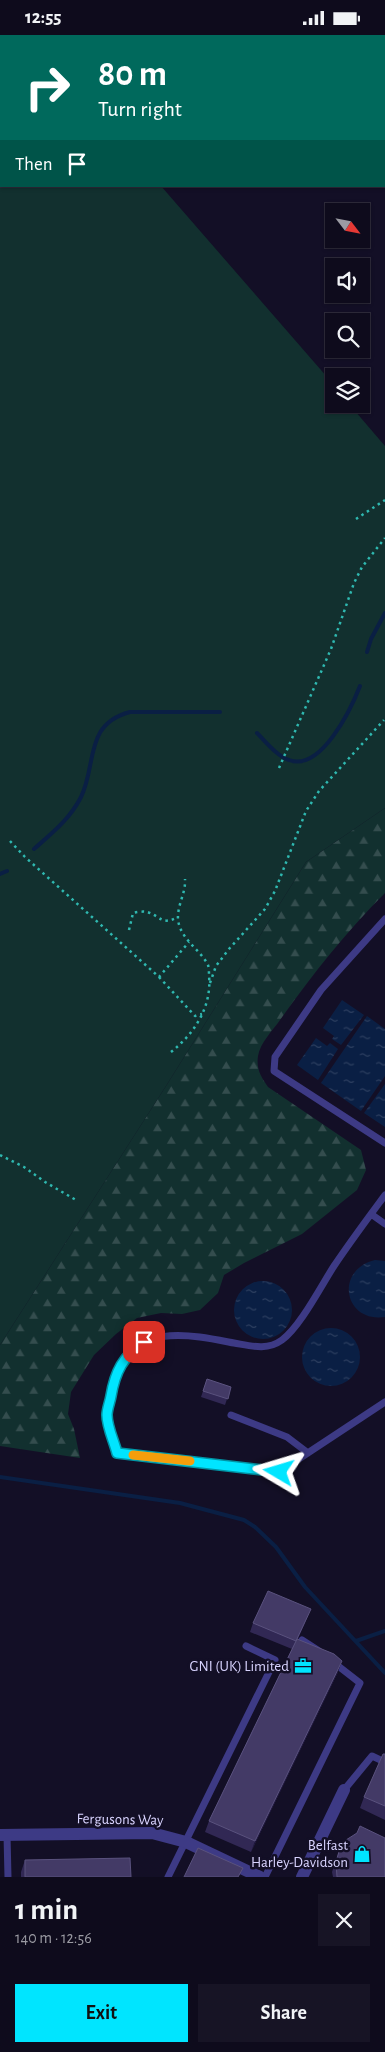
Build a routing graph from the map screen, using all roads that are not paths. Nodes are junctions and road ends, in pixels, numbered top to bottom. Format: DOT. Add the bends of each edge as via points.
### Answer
graph roads {
  1 [pos="385,919"];
  2 [pos="385,1143"];
  3 [pos="385,1195"];
  4 [pos="371,1214"];
  5 [pos="385,1224"];
  6 [pos="385,1402"];
  7 [pos="231,1415"];
  8 [pos="308,1453"];
  9 [pos="302,1640"];
  10 [pos="246,1645"];
  11 [pos="385,1762"];
  12 [pos="344,1790"];
  13 [pos="3,1835"];
  14 [pos="186,1841"];
  15 [pos="8,1877"];
  16 [pos="168,1877"];
  17 [pos="260,1877"];
  18 [pos="265,1877"];
  19 [pos="302,1877"];
  1 -- 2 [label="lane" via="321,989 275,1057 274,1071"];
  3 -- 4 [label="lane"];
  4 -- 5 [label="lane"];
  4 -- 8 [label="lane" via="282,1340 259,1347 192,1336 158,1337 132,1350 117,1371 113,1385 107,1416 117,1453 279,1472"];
  6 -- 8 [label="lane"];
  7 -- 8 [label="lane" via="287,1437"];
  9 -- 18 [label="lane" via="360,1683"];
  10 -- 14 [label="lane" via="275,1660"];
  11 -- 12 [label="lane" via="372,1756"];
  12 -- 19 [label="street"];
  13 -- 14 [label="street, Fergusons Way" via="152,1833"];
  13 -- 15 [label="lane"];
  14 -- 16 [label="lane"];
  14 -- 17 [label="street, Fergusons Way"];
}
